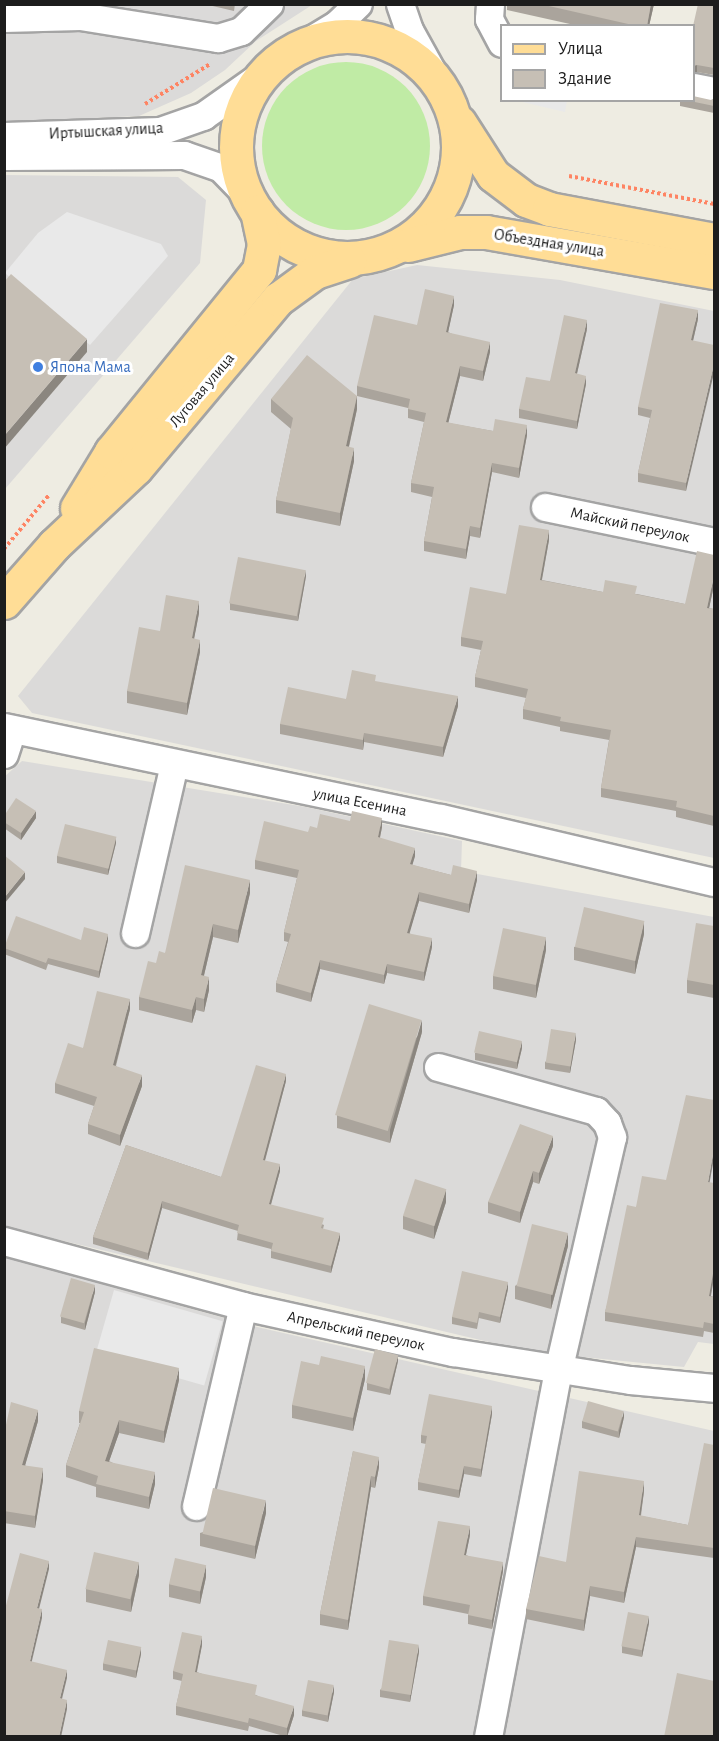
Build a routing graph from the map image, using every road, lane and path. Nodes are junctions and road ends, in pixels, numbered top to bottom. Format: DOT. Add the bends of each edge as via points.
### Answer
graph roads {
  1 [pos="269,4"];
  2 [pos="358,4"];
  3 [pos="400,4"];
  4 [pos="490,4"];
  5 [pos="80,10"];
  6 [pos="18,13"];
  7 [pos="500,42"];
  8 [pos="299,47"];
  9 [pos="264,73"];
  10 [pos="695,87"];
  11 [pos="714,91"];
  12 [pos="445,95"];
  13 [pos="4,136"];
  14 [pos="4,156"];
  15 [pos="569,176"];
  16 [pos="252,204"];
  17 [pos="714,204"];
  18 [pos="714,240"];
  19 [pos="373,255"];
  20 [pos="714,272"];
  21 [pos="545,507"];
  22 [pos="714,542"];
  23 [pos="54,545"];
  24 [pos="4,602"];
  25 [pos="7,737"];
  26 [pos="174,764"];
  27 [pos="714,882"];
  28 [pos="135,933"];
  29 [pos="438,1067"];
  30 [pos="4,1241"];
  31 [pos="243,1306"];
  32 [pos="558,1370"];
  33 [pos="714,1388"];
  34 [pos="196,1506"];
  35 [pos="488,1737"];
  1 -- 5 [label="street" via="241,31 218,38"];
  2 -- 8 [label="street" via="337,24"];
  3 -- 12 [label="street"];
  4 -- 7 [label="street" via="489,20"];
  5 -- 6 [label="street"];
  8 -- 9 [label="main road"];
  8 -- 12 [label="main road, Объездная улица" via="341,37 384,43 422,65"];
  9 -- 13 [label="street, Иртышская улица" via="203,116 160,130"];
  9 -- 16 [label="main road, Луговая улица" via="246,101 237,131 236,157"];
  10 -- 11 [label="street"];
  12 -- 18 [label="main road, Объездная улица" via="493,175 526,200 549,209"];
  12 -- 19 [label="main road" via="458,143 457,164 444,202 418,232"];
  14 -- 16 [label="street, Иртышская улица" via="184,155 221,168"];
  15 -- 17 [label="path"];
  16 -- 19 [label="main road" via="270,228 303,249 322,256"];
  16 -- 23 [label="main road, Луговая улица" via="264,244 260,270 111,452"];
  19 -- 20 [label="main road, Объездная улица" via="439,236 486,232"];
  19 -- 23 [label="main road, Луговая улица" via="315,272 278,299 136,468"];
  21 -- 22 [label="street, Майский переулок"];
  23 -- 24 [label="main road, Луговая улица"];
  25 -- 26 [label="street, улица Есенина"];
  26 -- 27 [label="street, улица Есенина" via="441,818"];
  26 -- 28 [label="street"];
  29 -- 32 [label="street" via="596,1111 608,1123 612,1137 610,1157"];
  30 -- 31 [label="street, Апрельский переулок"];
  31 -- 32 [label="street, Апрельский переулок" via="453,1352"];
  31 -- 34 [label="street"];
  32 -- 33 [label="street, Апрельский переулок"];
  32 -- 35 [label="street"];
}
